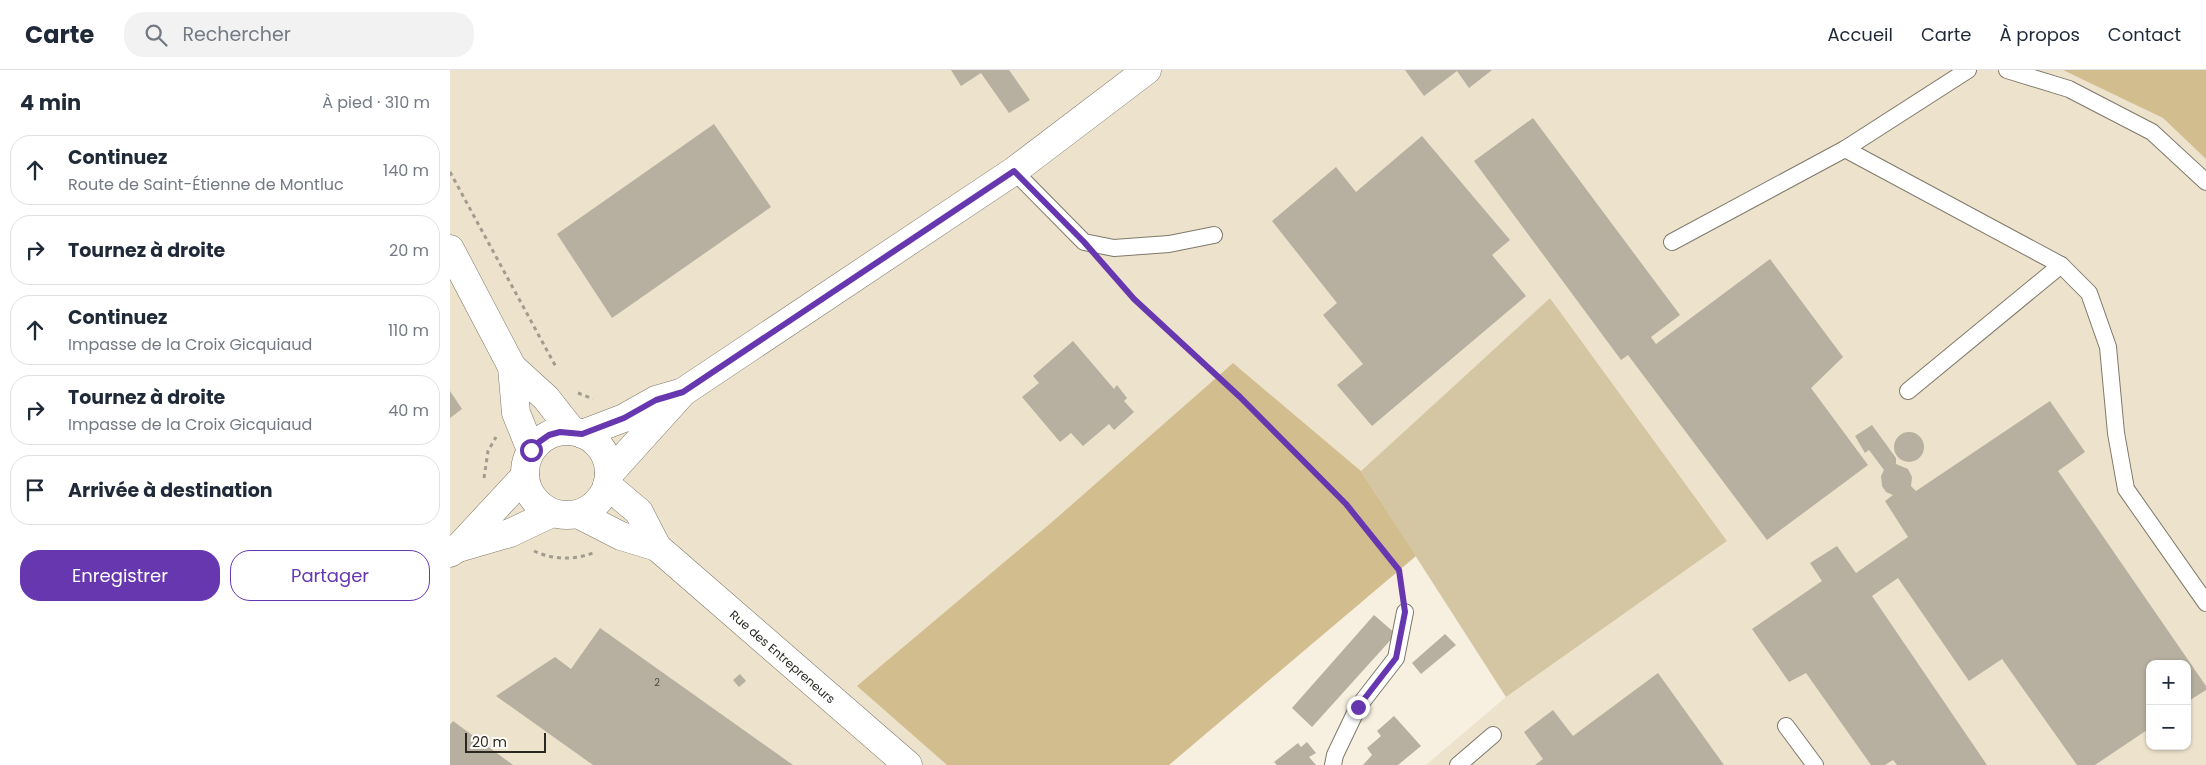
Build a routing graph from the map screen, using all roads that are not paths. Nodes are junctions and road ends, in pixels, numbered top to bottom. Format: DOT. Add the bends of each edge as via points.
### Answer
graph roads {
  1 [pos="1147,70"];
  2 [pos="1968,70"];
  3 [pos="2008,70"];
  4 [pos="1845,149"];
  5 [pos="1014,171"];
  6 [pos="2206,182"];
  7 [pos="1214,236"];
  8 [pos="1672,242"];
  9 [pos="450,249"];
  10 [pos="2061,265"];
  11 [pos="512,367"];
  12 [pos="683,392"];
  13 [pos="1908,392"];
  14 [pos="577,433"];
  15 [pos="528,463"];
  16 [pos="608,479"];
  17 [pos="565,513"];
  18 [pos="657,547"];
  19 [pos="454,551"];
  20 [pos="2206,603"];
  21 [pos="1405,612"];
  22 [pos="1786,726"];
  23 [pos="1493,736"];
  24 [pos="908,765"];
  25 [pos="1333,765"];
  26 [pos="1458,765"];
  27 [pos="1815,765"];
  1 -- 5 [label="main road"];
  2 -- 4 [label="lane"];
  3 -- 6 [label="lane" via="2069,89 2152,132"];
  4 -- 8 [label="lane"];
  4 -- 10 [label="lane"];
  5 -- 7 [label="lane" via="1084,242 1114,248 1169,244"];
  5 -- 12 [label="main road"];
  9 -- 11 [label="main road"];
  10 -- 13 [label="lane"];
  10 -- 20 [label="lane" via="2089,293 2108,347 2116,433 2126,489"];
  11 -- 14 [label="main road"];
  11 -- 15 [label="main road" via="516,413"];
  12 -- 14 [label="main road" via="656,400 624,418"];
  12 -- 16 [label="main road"];
  14 -- 15 [label="main road" via="549,435 539,442"];
  14 -- 16 [label="main road" via="593,440 602,450 607,461"];
  15 -- 17 [label="main road" via="527,488 533,498 542,507"];
  15 -- 19 [label="main road" via="493,509"];
  16 -- 17 [label="main road" via="601,498 591,508"];
  16 -- 18 [label="main road, Rue des Entrepreneurs" via="640,512"];
  17 -- 18 [label="main road, Rue des Entrepreneurs"];
  17 -- 19 [label="main road"];
  18 -- 24 [label="main road, Rue des Entrepreneurs"];
  21 -- 25 [label="lane" via="1396,658 1358,707"];
  22 -- 27 [label="lane"];
  23 -- 26 [label="lane"];
}
